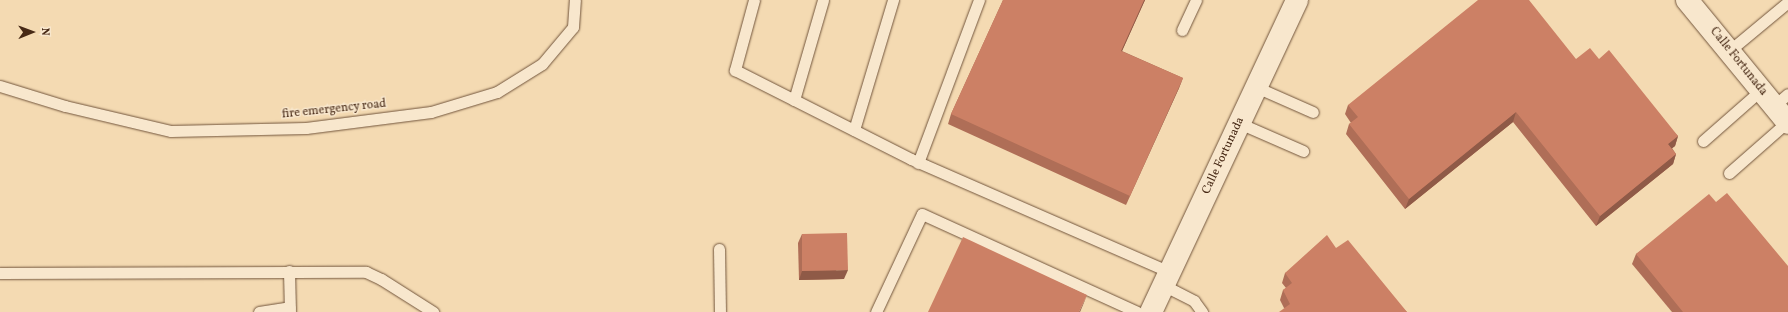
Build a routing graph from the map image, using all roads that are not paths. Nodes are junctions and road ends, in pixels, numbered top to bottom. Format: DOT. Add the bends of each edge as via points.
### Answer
graph roads {
  1 [pos="575,0"];
  2 [pos="754,0"];
  3 [pos="823,0"];
  4 [pos="893,0"];
  5 [pos="979,0"];
  6 [pos="1196,0"];
  7 [pos="1297,0"];
  8 [pos="1687,0"];
  9 [pos="1788,2"];
  10 [pos="1182,30"];
  11 [pos="1729,51"];
  12 [pos="0,86"];
  13 [pos="1256,87"];
  14 [pos="1774,97"];
  15 [pos="794,100"];
  16 [pos="1313,112"];
  17 [pos="1239,123"];
  18 [pos="1788,123"];
  19 [pos="854,130"];
  20 [pos="1703,141"];
  21 [pos="1303,151"];
  22 [pos="918,163"];
  23 [pos="1729,173"];
  24 [pos="719,249"];
  25 [pos="289,271"];
  26 [pos="0,273"];
  27 [pos="1166,279"];
  28 [pos="290,309"];
  29 [pos="259,312"];
  30 [pos="433,312"];
  31 [pos="720,312"];
  32 [pos="876,312"];
  33 [pos="1137,312"];
  34 [pos="1151,312"];
  35 [pos="1202,312"];
  1 -- 12 [label="lane, fire emergency road" via="573,27 542,64 497,92 431,112 306,128 171,131 65,106"];
  2 -- 15 [label="lane" via="735,70"];
  3 -- 15 [label="lane"];
  4 -- 19 [label="lane"];
  5 -- 22 [label="lane"];
  6 -- 10 [label="lane"];
  7 -- 13 [label="street, Calle Fortunada"];
  8 -- 11 [label="street, Calle Fortunada"];
  9 -- 11 [label="lane"];
  11 -- 14 [label="street, Calle Fortunada"];
  13 -- 16 [label="lane"];
  13 -- 17 [label="street, Calle Fortunada"];
  14 -- 18 [label="street, Calle Fortunada"];
  14 -- 20 [label="lane"];
  15 -- 19 [label="lane"];
  17 -- 21 [label="lane"];
  17 -- 27 [label="street, Calle Fortunada"];
  18 -- 23 [label="lane"];
  19 -- 22 [label="lane"];
  22 -- 27 [label="lane"];
  24 -- 31 [label="lane"];
  25 -- 26 [label="lane"];
  25 -- 28 [label="lane"];
  25 -- 30 [label="lane" via="366,272"];
  27 -- 34 [label="street, Calle Fortunada"];
  27 -- 35 [label="lane"];
  28 -- 29 [label="lane"];
  32 -- 33 [label="lane" via="922,214"];
}
